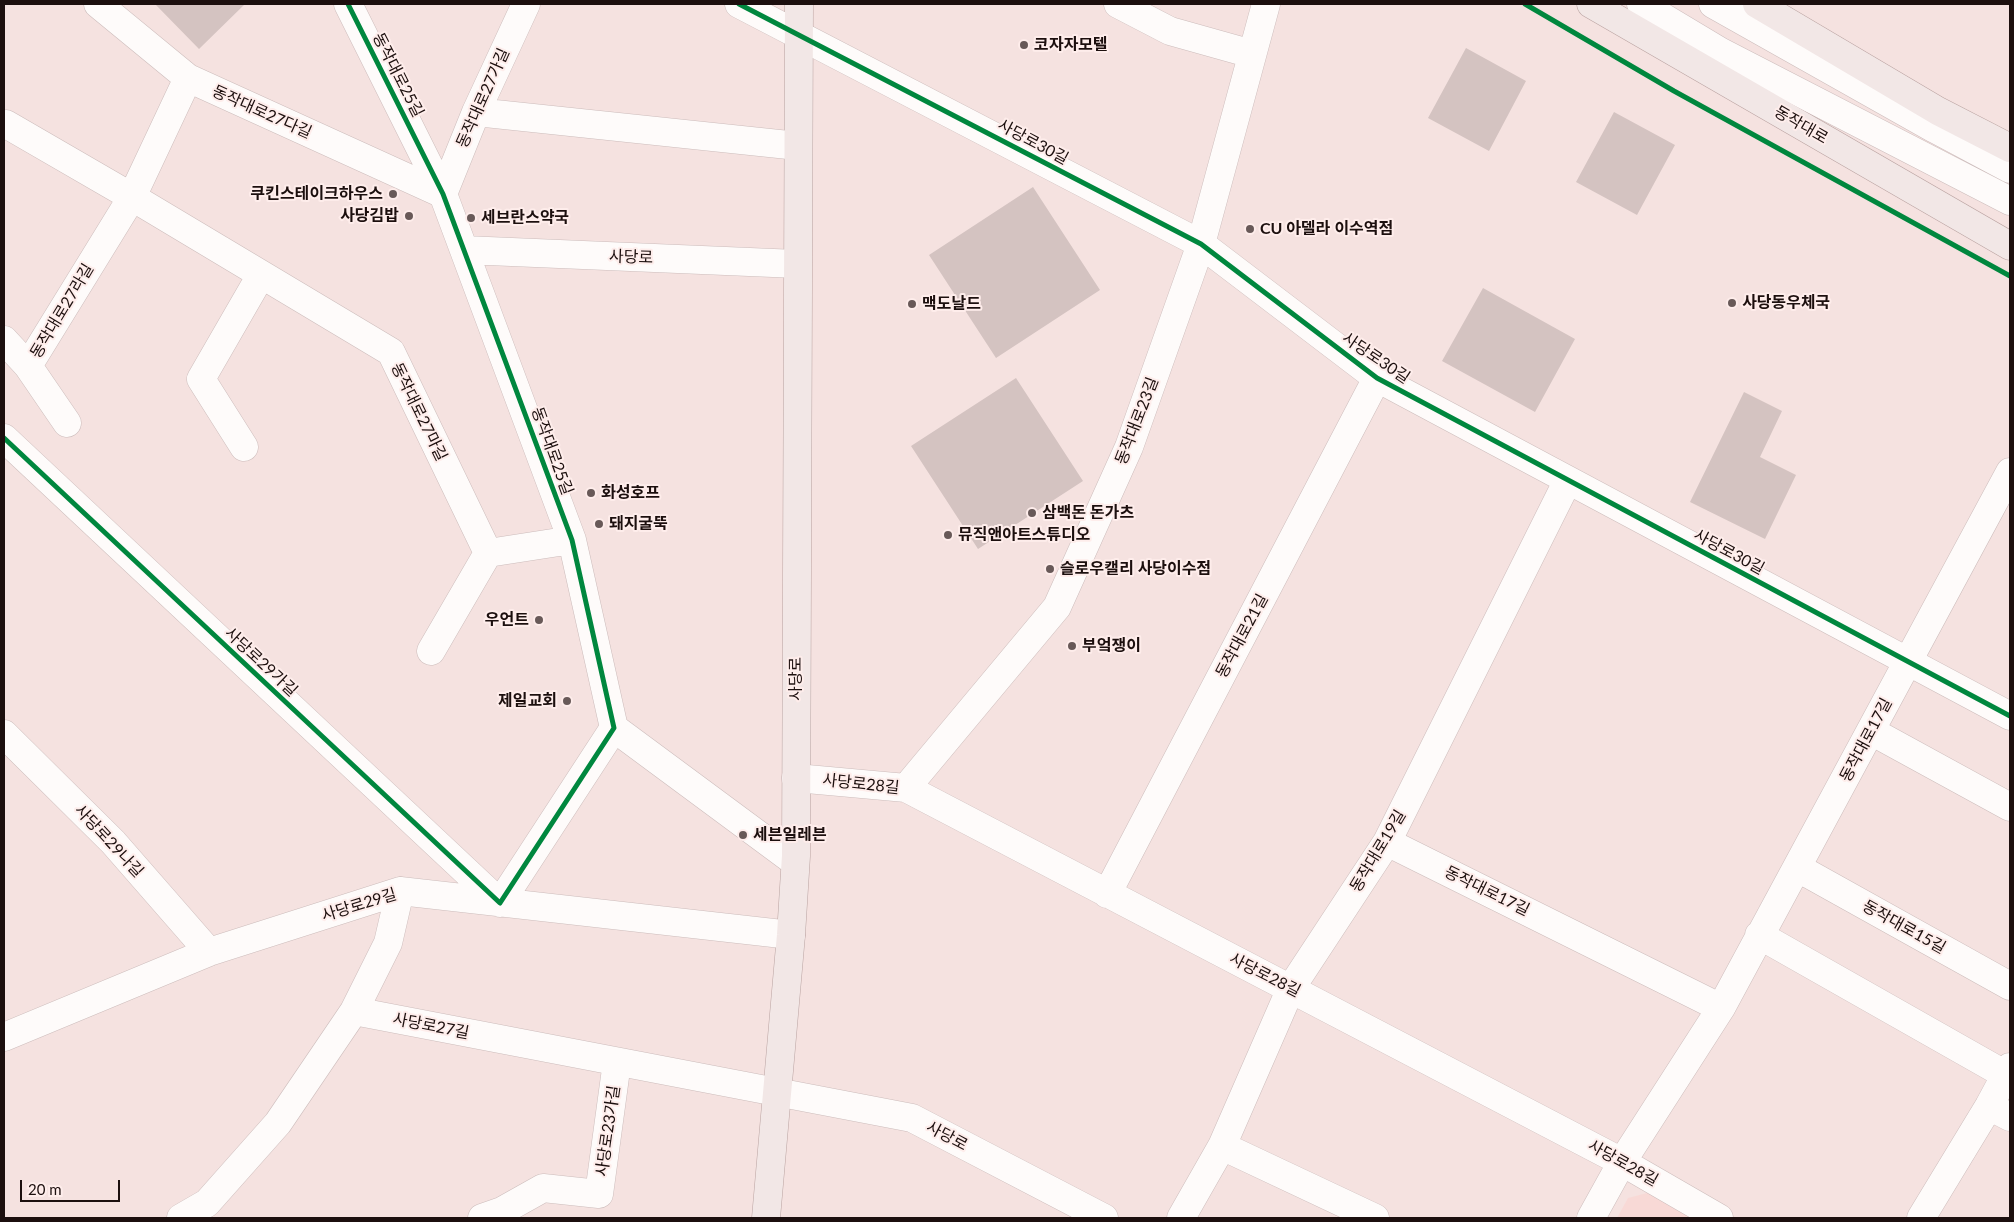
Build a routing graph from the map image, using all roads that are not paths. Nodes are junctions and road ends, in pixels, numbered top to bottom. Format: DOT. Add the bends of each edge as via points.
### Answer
graph roads {
  1 [pos="98,4"];
  2 [pos="348,4"];
  3 [pos="526,4"];
  4 [pos="739,4"];
  5 [pos="798,4"];
  6 [pos="1118,4"];
  7 [pos="1266,4"];
  8 [pos="1591,4"];
  9 [pos="1641,4"];
  10 [pos="1713,4"];
  11 [pos="1757,4"];
  12 [pos="798,33"];
  13 [pos="1252,54"];
  14 [pos="188,78"];
  15 [pos="476,112"];
  16 [pos="6,124"];
  17 [pos="798,146"];
  18 [pos="2010,148"];
  19 [pos="2010,169"];
  20 [pos="443,194"];
  21 [pos="132,197"];
  22 [pos="2010,201"];
  23 [pos="1201,244"];
  24 [pos="2010,246"];
  25 [pos="464,250"];
  26 [pos="797,264"];
  27 [pos="261,275"];
  28 [pos="4,340"];
  29 [pos="28,366"];
  30 [pos="1377,378"];
  31 [pos="67,423"];
  32 [pos="4,438"];
  33 [pos="244,447"];
  34 [pos="2010,472"];
  35 [pos="1568,480"];
  36 [pos="572,540"];
  37 [pos="488,554"];
  38 [pos="432,651"];
  39 [pos="1908,661"];
  40 [pos="2010,716"];
  41 [pos="614,728"];
  42 [pos="1871,731"];
  43 [pos="4,734"];
  44 [pos="796,778"];
  45 [pos="906,788"];
  46 [pos="2010,808"];
  47 [pos="1387,842"];
  48 [pos="795,862"];
  49 [pos="1798,868"];
  50 [pos="400,891"];
  51 [pos="1107,894"];
  52 [pos="500,903"];
  53 [pos="791,935"];
  54 [pos="1759,935"];
  55 [pos="209,952"];
  56 [pos="2010,986"];
  57 [pos="1291,988"];
  58 [pos="1721,1008"];
  59 [pos="354,1011"];
  60 [pos="4,1036"];
  61 [pos="618,1062"];
  62 [pos="2008,1071"];
  63 [pos="776,1092"];
  64 [pos="2000,1112"];
  65 [pos="1222,1146"];
  66 [pos="1622,1162"];
  67 [pos="211,1211"];
  68 [pos="182,1218"];
  69 [pos="482,1218"];
  70 [pos="766,1218"];
  71 [pos="1104,1218"];
  72 [pos="1181,1218"];
  73 [pos="1375,1218"];
  74 [pos="1591,1218"];
  75 [pos="1719,1218"];
  76 [pos="1921,1218"];
  1 -- 14 [label="street, 동작대로27다길"];
  2 -- 20 [label="street, 동작대로25길"];
  3 -- 15 [label="street, 동작대로27가길"];
  4 -- 12 [label="street, 사당로30길"];
  5 -- 12 [label="main road, 사당로"];
  6 -- 13 [label="street" via="1170,31"];
  7 -- 13 [label="street, 동작대로23길"];
  8 -- 24 [label="main road, 동작대로"];
  9 -- 22 [label="street, 동작대로" via="1721,52"];
  10 -- 19 [label="street"];
  11 -- 18 [label="main road" via="1938,111"];
  12 -- 17 [label="main road, 사당로"];
  12 -- 23 [label="street, 사당로30길"];
  13 -- 23 [label="street, 동작대로23길"];
  14 -- 20 [label="street, 동작대로27다길"];
  14 -- 21 [label="street, 동작대로27라길"];
  15 -- 17 [label="street"];
  15 -- 20 [label="street, 동작대로27가길"];
  16 -- 21 [label="street"];
  17 -- 26 [label="main road, 사당로"];
  20 -- 25 [label="street, 동작대로25길"];
  21 -- 27 [label="street, 동작대로27마길"];
  21 -- 29 [label="street, 동작대로27라길"];
  23 -- 30 [label="street, 사당로30길"];
  23 -- 45 [label="street, 동작대로23길" via="1129,447 1057,607"];
  25 -- 26 [label="street, 사당로"];
  25 -- 36 [label="street, 동작대로25길"];
  26 -- 44 [label="main road, 사당로"];
  27 -- 33 [label="street" via="202,378"];
  27 -- 37 [label="street, 동작대로27마길" via="390,352"];
  28 -- 29 [label="street"];
  29 -- 31 [label="street, 동작대로27라길"];
  30 -- 35 [label="street, 사당로30길"];
  30 -- 51 [label="street, 동작대로21길"];
  32 -- 52 [label="street, 사당로29가길"];
  34 -- 39 [label="street, 동작대로17길"];
  35 -- 39 [label="street, 사당로30길"];
  35 -- 47 [label="street, 동작대로19길"];
  36 -- 37 [label="street"];
  36 -- 41 [label="street, 동작대로25길"];
  37 -- 38 [label="street"];
  39 -- 40 [label="street, 사당로30길"];
  39 -- 42 [label="street, 동작대로17길"];
  41 -- 48 [label="street"];
  41 -- 52 [label="street"];
  42 -- 46 [label="street"];
  42 -- 49 [label="street, 동작대로17길"];
  43 -- 55 [label="street, 사당로29나길" via="113,842"];
  44 -- 45 [label="street, 사당로28길"];
  44 -- 48 [label="main road, 사당로"];
  45 -- 51 [label="street, 사당로28길"];
  47 -- 57 [label="street, 동작대로19길"];
  47 -- 58 [label="street, 동작대로17길"];
  48 -- 53 [label="main road, 사당로"];
  49 -- 54 [label="street, 동작대로17길"];
  49 -- 56 [label="street, 동작대로15길"];
  50 -- 52 [label="street, 사당로29길"];
  50 -- 55 [label="street, 사당로29길"];
  50 -- 59 [label="street" via="388,943"];
  51 -- 57 [label="street, 사당로28길"];
  52 -- 53 [label="street, 사당로29길"];
  53 -- 63 [label="main road, 사당로"];
  54 -- 58 [label="street, 동작대로17길"];
  54 -- 62 [label="street"];
  55 -- 60 [label="street, 사당로29길"];
  57 -- 65 [label="street, 동작대로19길"];
  57 -- 66 [label="street, 사당로28길"];
  58 -- 66 [label="street, 동작대로17길"];
  59 -- 61 [label="street, 사당로27길"];
  59 -- 67 [label="street" via="278,1123"];
  61 -- 63 [label="street, 사당로27길"];
  61 -- 69 [label="street, 사당로23가길" via="599,1194 543,1188 502,1211"];
  62 -- 64 [label="street"];
  63 -- 70 [label="main road, 사당로"];
  63 -- 71 [label="street, 사당로" via="912,1118"];
  64 -- 76 [label="street"];
  65 -- 72 [label="street, 동작대로19길"];
  65 -- 73 [label="street"];
  66 -- 74 [label="street, 동작대로17길"];
  66 -- 75 [label="street, 사당로28길"];
  67 -- 68 [label="street"];
}
